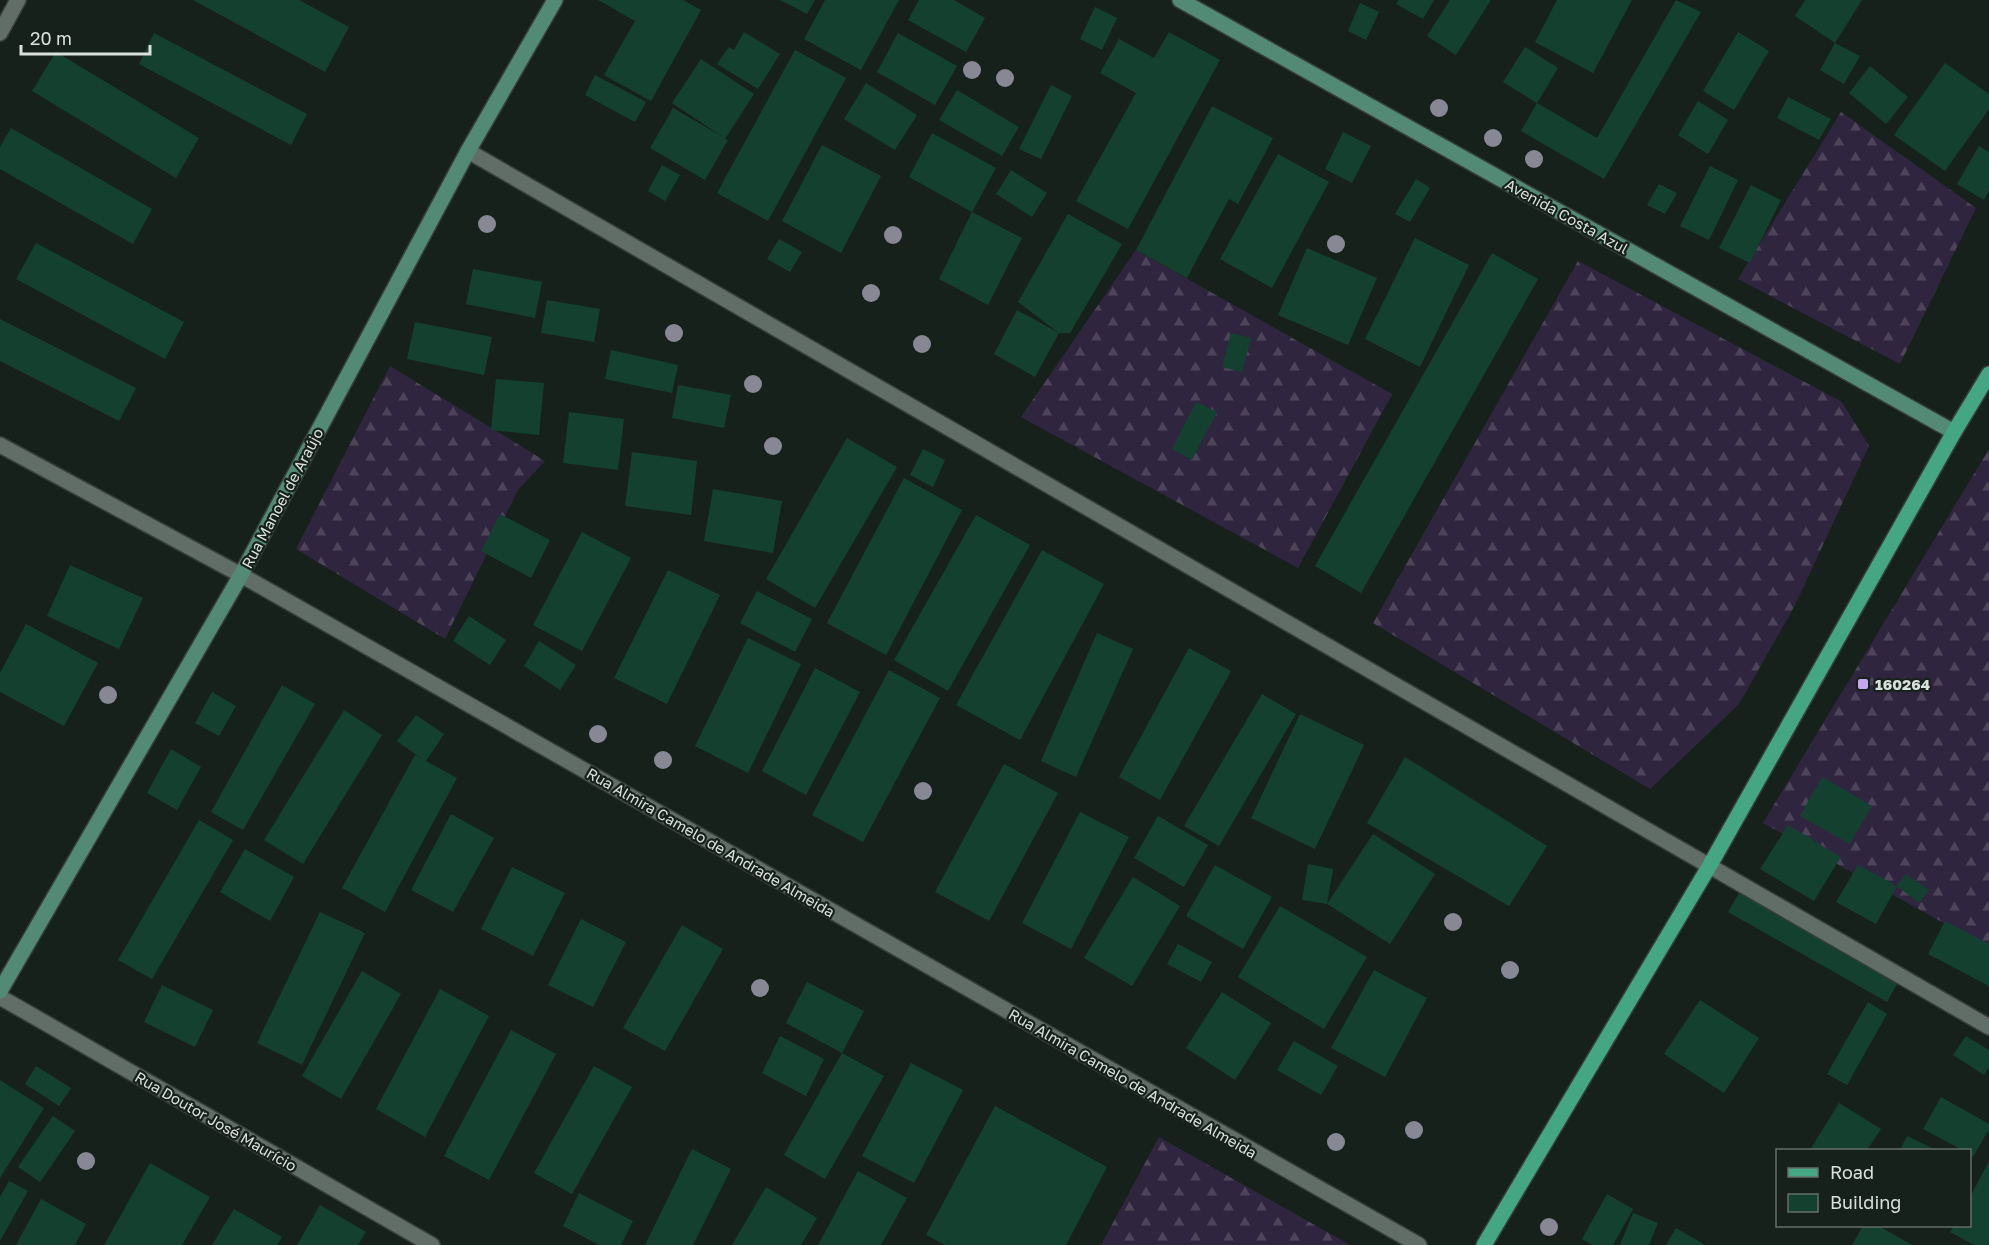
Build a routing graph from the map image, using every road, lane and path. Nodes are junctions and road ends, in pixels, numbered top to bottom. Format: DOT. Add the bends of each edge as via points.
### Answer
graph roads {
  1 [pos="18,0"];
  2 [pos="555,0"];
  3 [pos="1180,0"];
  4 [pos="0,33"];
  5 [pos="468,151"];
  6 [pos="1989,374"];
  7 [pos="1954,432"];
  8 [pos="0,445"];
  9 [pos="241,575"];
  10 [pos="1710,865"];
  11 [pos="0,991"];
  12 [pos="0,997"];
  13 [pos="1989,1027"];
  14 [pos="432,1245"];
  15 [pos="1419,1245"];
  16 [pos="1484,1245"];
  1 -- 4 [label="street"];
  2 -- 5 [label="street, Rua Manoel de Araújo"];
  3 -- 7 [label="street, Avenida Costa Azul"];
  5 -- 9 [label="street, Rua Manoel de Araújo"];
  5 -- 10 [label="street"];
  6 -- 7 [label="main road"];
  7 -- 10 [label="main road"];
  8 -- 9 [label="street, Rua Almira Camelo de Andrade Almeida"];
  9 -- 11 [label="street, Rua Manoel de Araújo"];
  9 -- 15 [label="street, Rua Almira Camelo de Andrade Almeida"];
  10 -- 13 [label="street"];
  10 -- 16 [label="main road"];
  12 -- 14 [label="street, Rua Doutor José Maurício"];
}
